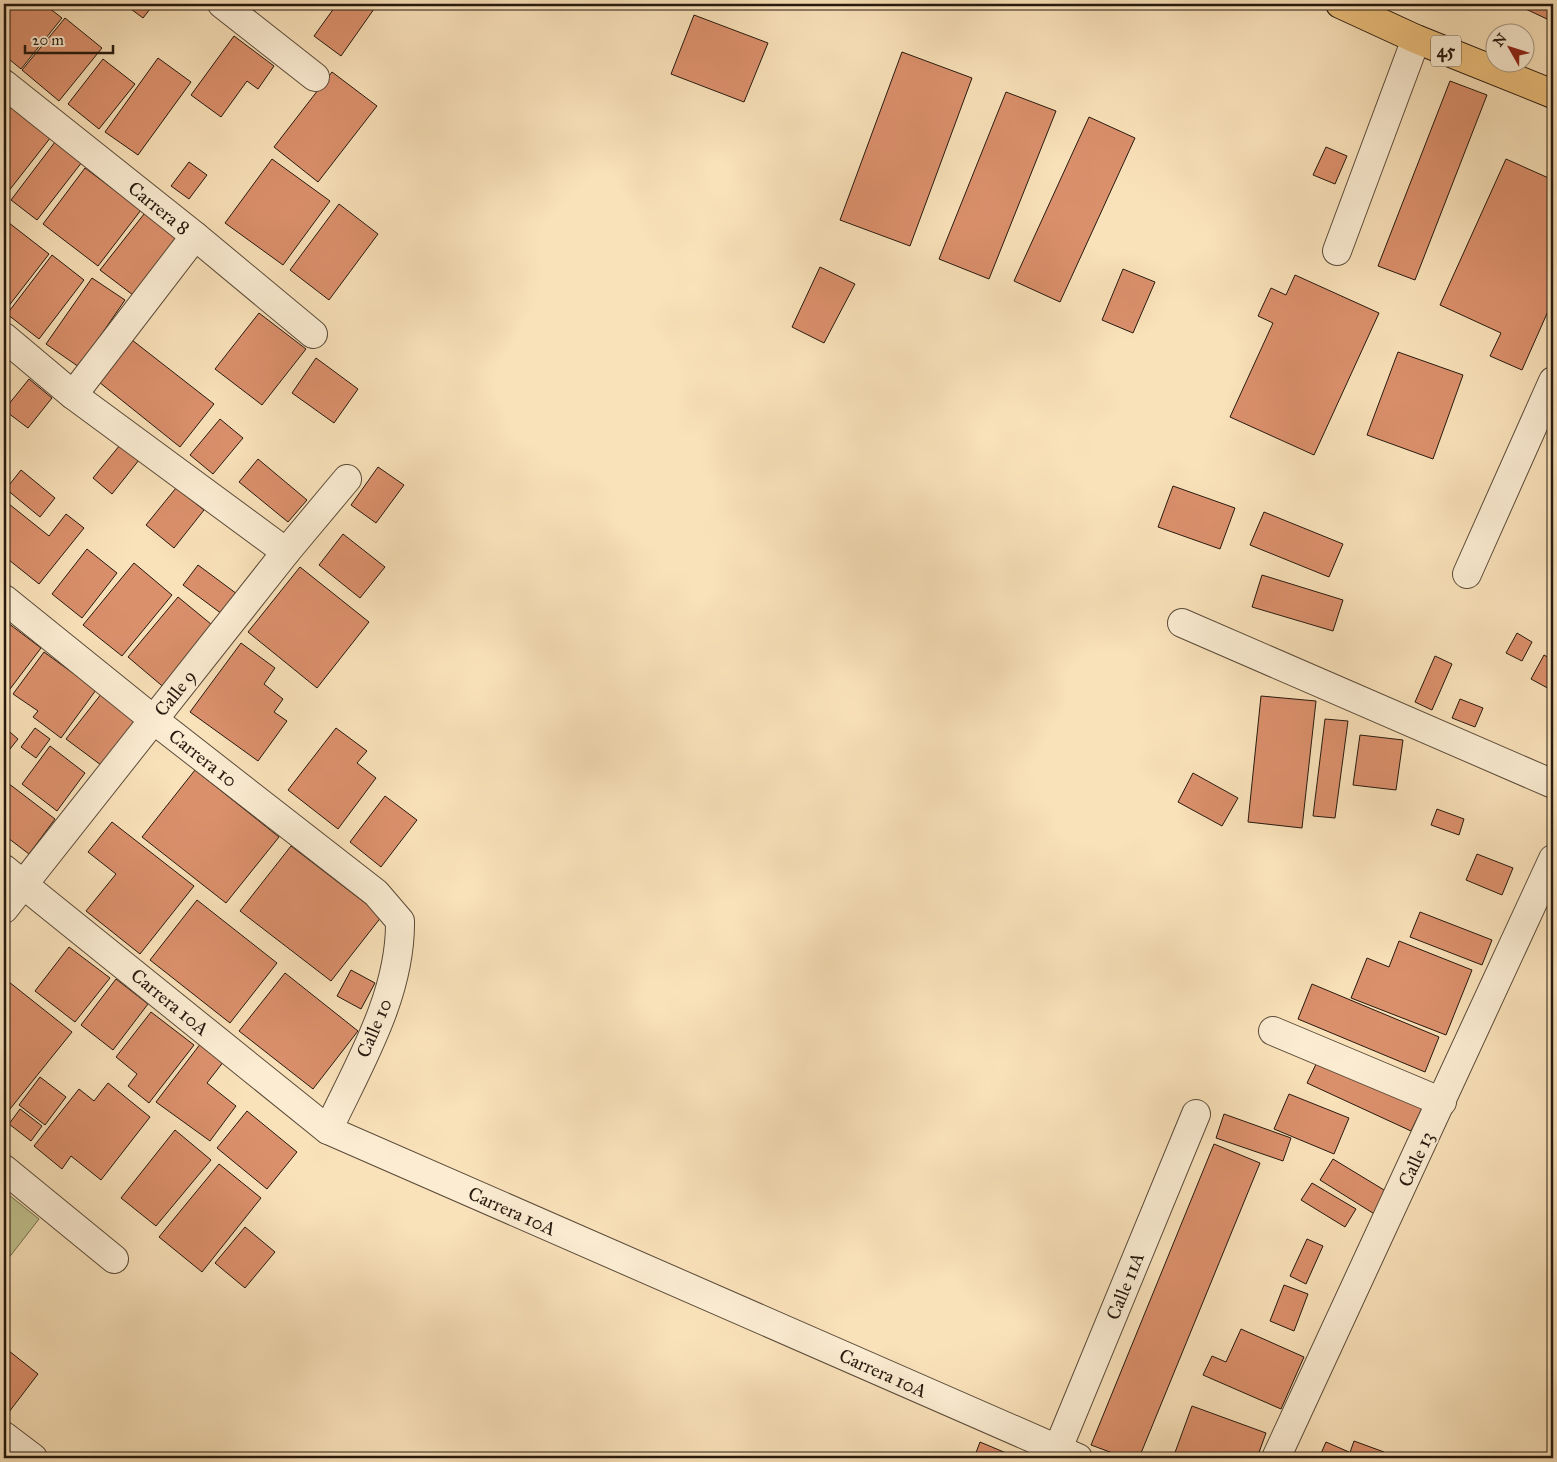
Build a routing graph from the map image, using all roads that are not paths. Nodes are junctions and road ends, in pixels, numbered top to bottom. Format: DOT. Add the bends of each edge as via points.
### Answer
graph roads {
  1 [pos="222,4"];
  2 [pos="1340,4"];
  3 [pos="1416,40"];
  4 [pos="314,77"];
  5 [pos="4,84"];
  6 [pos="1553,94"];
  7 [pos="195,236"];
  8 [pos="1337,251"];
  9 [pos="313,334"];
  10 [pos="4,337"];
  11 [pos="1553,381"];
  12 [pos="73,395"];
  13 [pos="347,479"];
  14 [pos="286,552"];
  15 [pos="1467,574"];
  16 [pos="4,599"];
  17 [pos="1182,623"];
  18 [pos="154,720"];
  19 [pos="1553,784"];
  20 [pos="1553,859"];
  21 [pos="14,876"];
  22 [pos="4,909"];
  23 [pos="400,921"];
  24 [pos="1273,1031"];
  25 [pos="1442,1102"];
  26 [pos="1196,1114"];
  27 [pos="328,1130"];
  28 [pos="4,1169"];
  29 [pos="114,1259"];
  30 [pos="4,1436"];
  31 [pos="1063,1455"];
  32 [pos="33,1458"];
  33 [pos="1276,1458"];
  1 -- 4 [label="street"];
  2 -- 3 [label="main road, 45"];
  3 -- 6 [label="main road, 45"];
  3 -- 8 [label="street"];
  5 -- 7 [label="street, Carrera 8"];
  7 -- 9 [label="street, Carrera 8"];
  7 -- 12 [label="street"];
  10 -- 12 [label="street"];
  11 -- 15 [label="street"];
  12 -- 14 [label="street"];
  13 -- 14 [label="street, Calle 9"];
  14 -- 18 [label="street, Calle 9"];
  16 -- 18 [label="street, Carrera 10"];
  17 -- 19 [label="street"];
  18 -- 21 [label="street, Calle 9"];
  18 -- 23 [label="street, Carrera 10" via="376,893"];
  20 -- 25 [label="street, Calle 13"];
  21 -- 22 [label="street, Calle 9"];
  21 -- 27 [label="street, Carrera 10A"];
  23 -- 27 [label="street, Calle 10" via="400,945 391,989"];
  24 -- 25 [label="street"];
  25 -- 33 [label="street, Calle 13"];
  26 -- 31 [label="street, Calle 11A"];
  27 -- 31 [label="street, Carrera 10A"];
  28 -- 29 [label="street"];
  30 -- 32 [label="street"];
}
